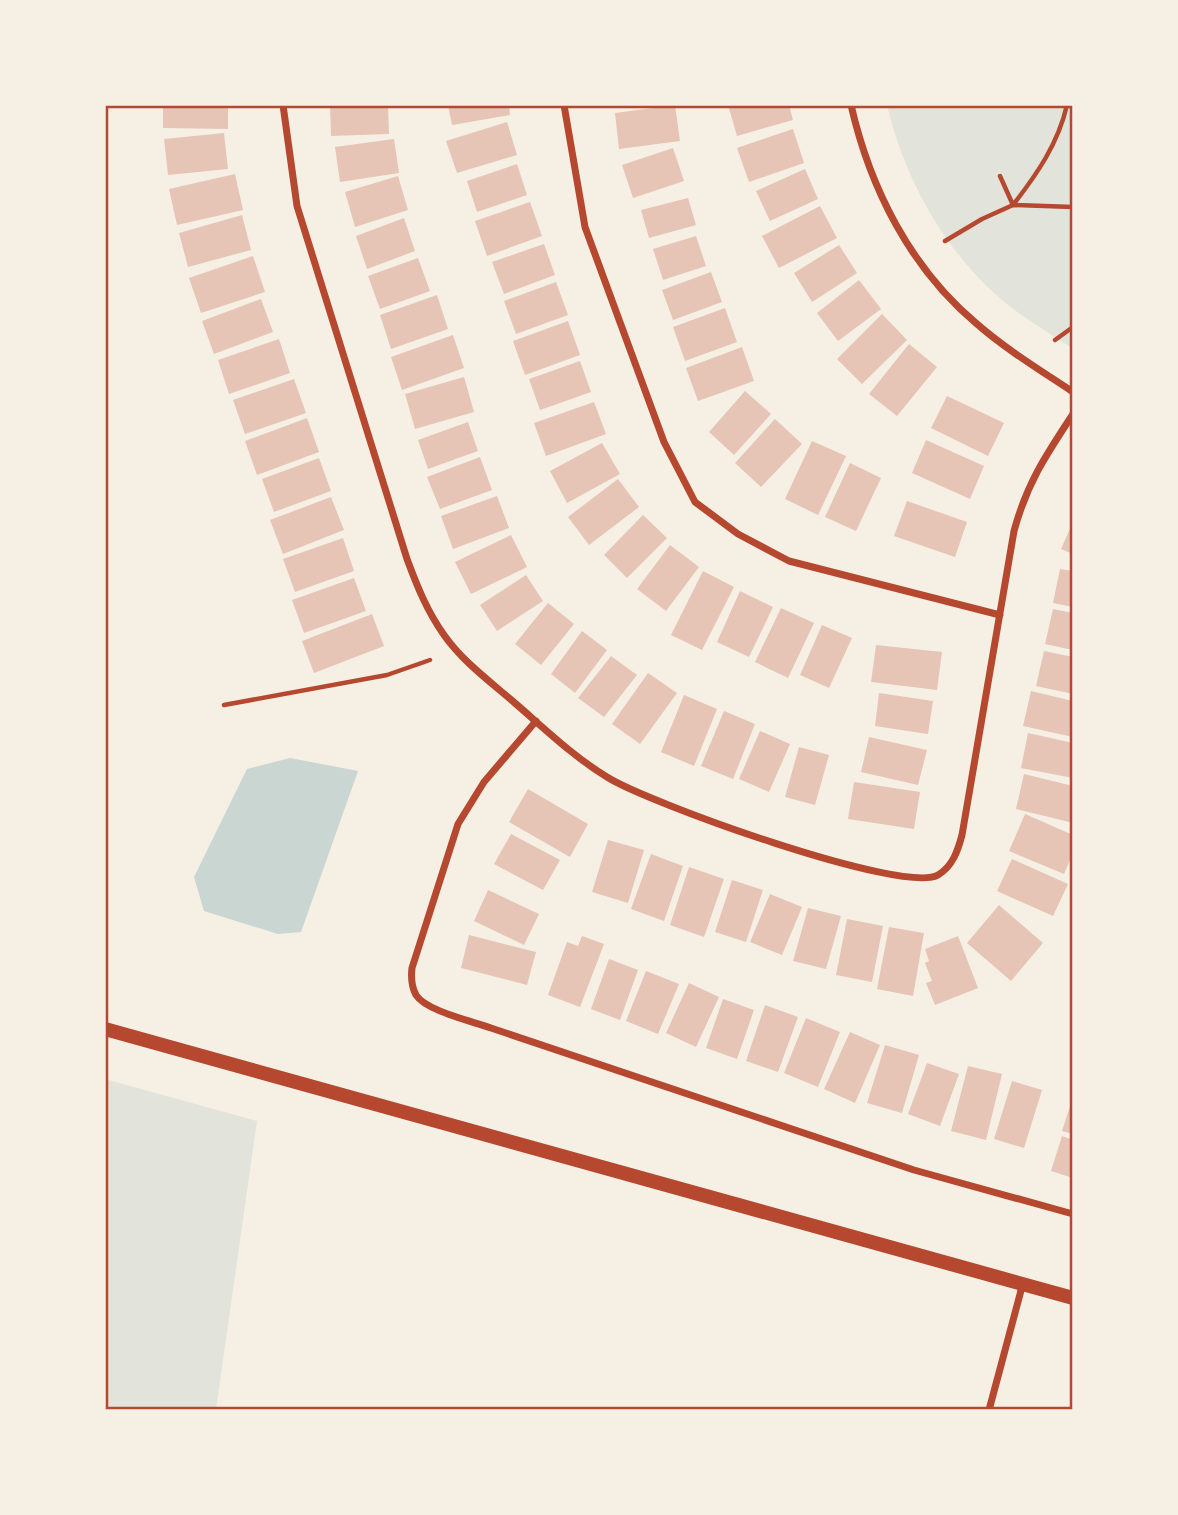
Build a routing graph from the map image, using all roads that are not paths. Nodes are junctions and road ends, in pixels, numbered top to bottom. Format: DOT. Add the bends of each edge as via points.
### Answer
graph roads {
  1 [pos="283,105"];
  2 [pos="564,105"];
  3 [pos="850,105"];
  4 [pos="1073,392"];
  5 [pos="1073,414"];
  6 [pos="1000,615"];
  7 [pos="536,721"];
  8 [pos="105,1029"];
  9 [pos="1073,1214"];
  10 [pos="1023,1283"];
  11 [pos="1073,1298"];
  12 [pos="989,1410"];
  1 -- 7 [label="street" via="297,206 420,593 429,614 466,661"];
  2 -- 6 [label="street" via="585,227 664,442 695,502 738,534 789,561"];
  3 -- 4 [label="street" via="881,196 929,274 975,323"];
  5 -- 6 [label="street" via="1023,498 1006,565"];
  6 -- 7 [label="street" via="962,835 950,865 937,876 920,878 849,866 649,798 605,776"];
  7 -- 9 [label="street" via="484,782 458,824 412,968 411,981 420,1000 458,1017 914,1170"];
  8 -- 10 [label="main road"];
  10 -- 11 [label="main road"];
  10 -- 12 [label="street"];
}
